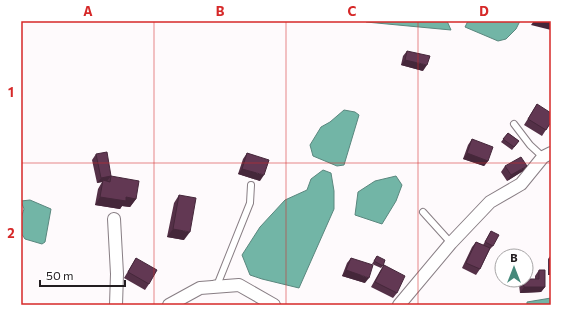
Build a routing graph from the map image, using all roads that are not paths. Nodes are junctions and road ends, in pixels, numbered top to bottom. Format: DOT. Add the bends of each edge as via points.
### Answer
graph roads {
  1 [pos="514,124"];
  2 [pos="547,155"];
  3 [pos="251,185"];
  4 [pos="423,212"];
  5 [pos="114,219"];
  6 [pos="451,243"];
  7 [pos="200,288"];
  8 [pos="116,305"];
  9 [pos="169,305"];
  10 [pos="274,305"];
  11 [pos="399,305"];
  1 -- 2 [label="lane" via="530,145"];
  2 -- 6 [label="street" via="521,184 490,202"];
  3 -- 7 [label="lane" via="250,203 218,283"];
  4 -- 6 [label="lane"];
  5 -- 8 [label="street"];
  6 -- 11 [label="street"];
  7 -- 9 [label="street"];
  7 -- 10 [label="street" via="239,285"];
}
